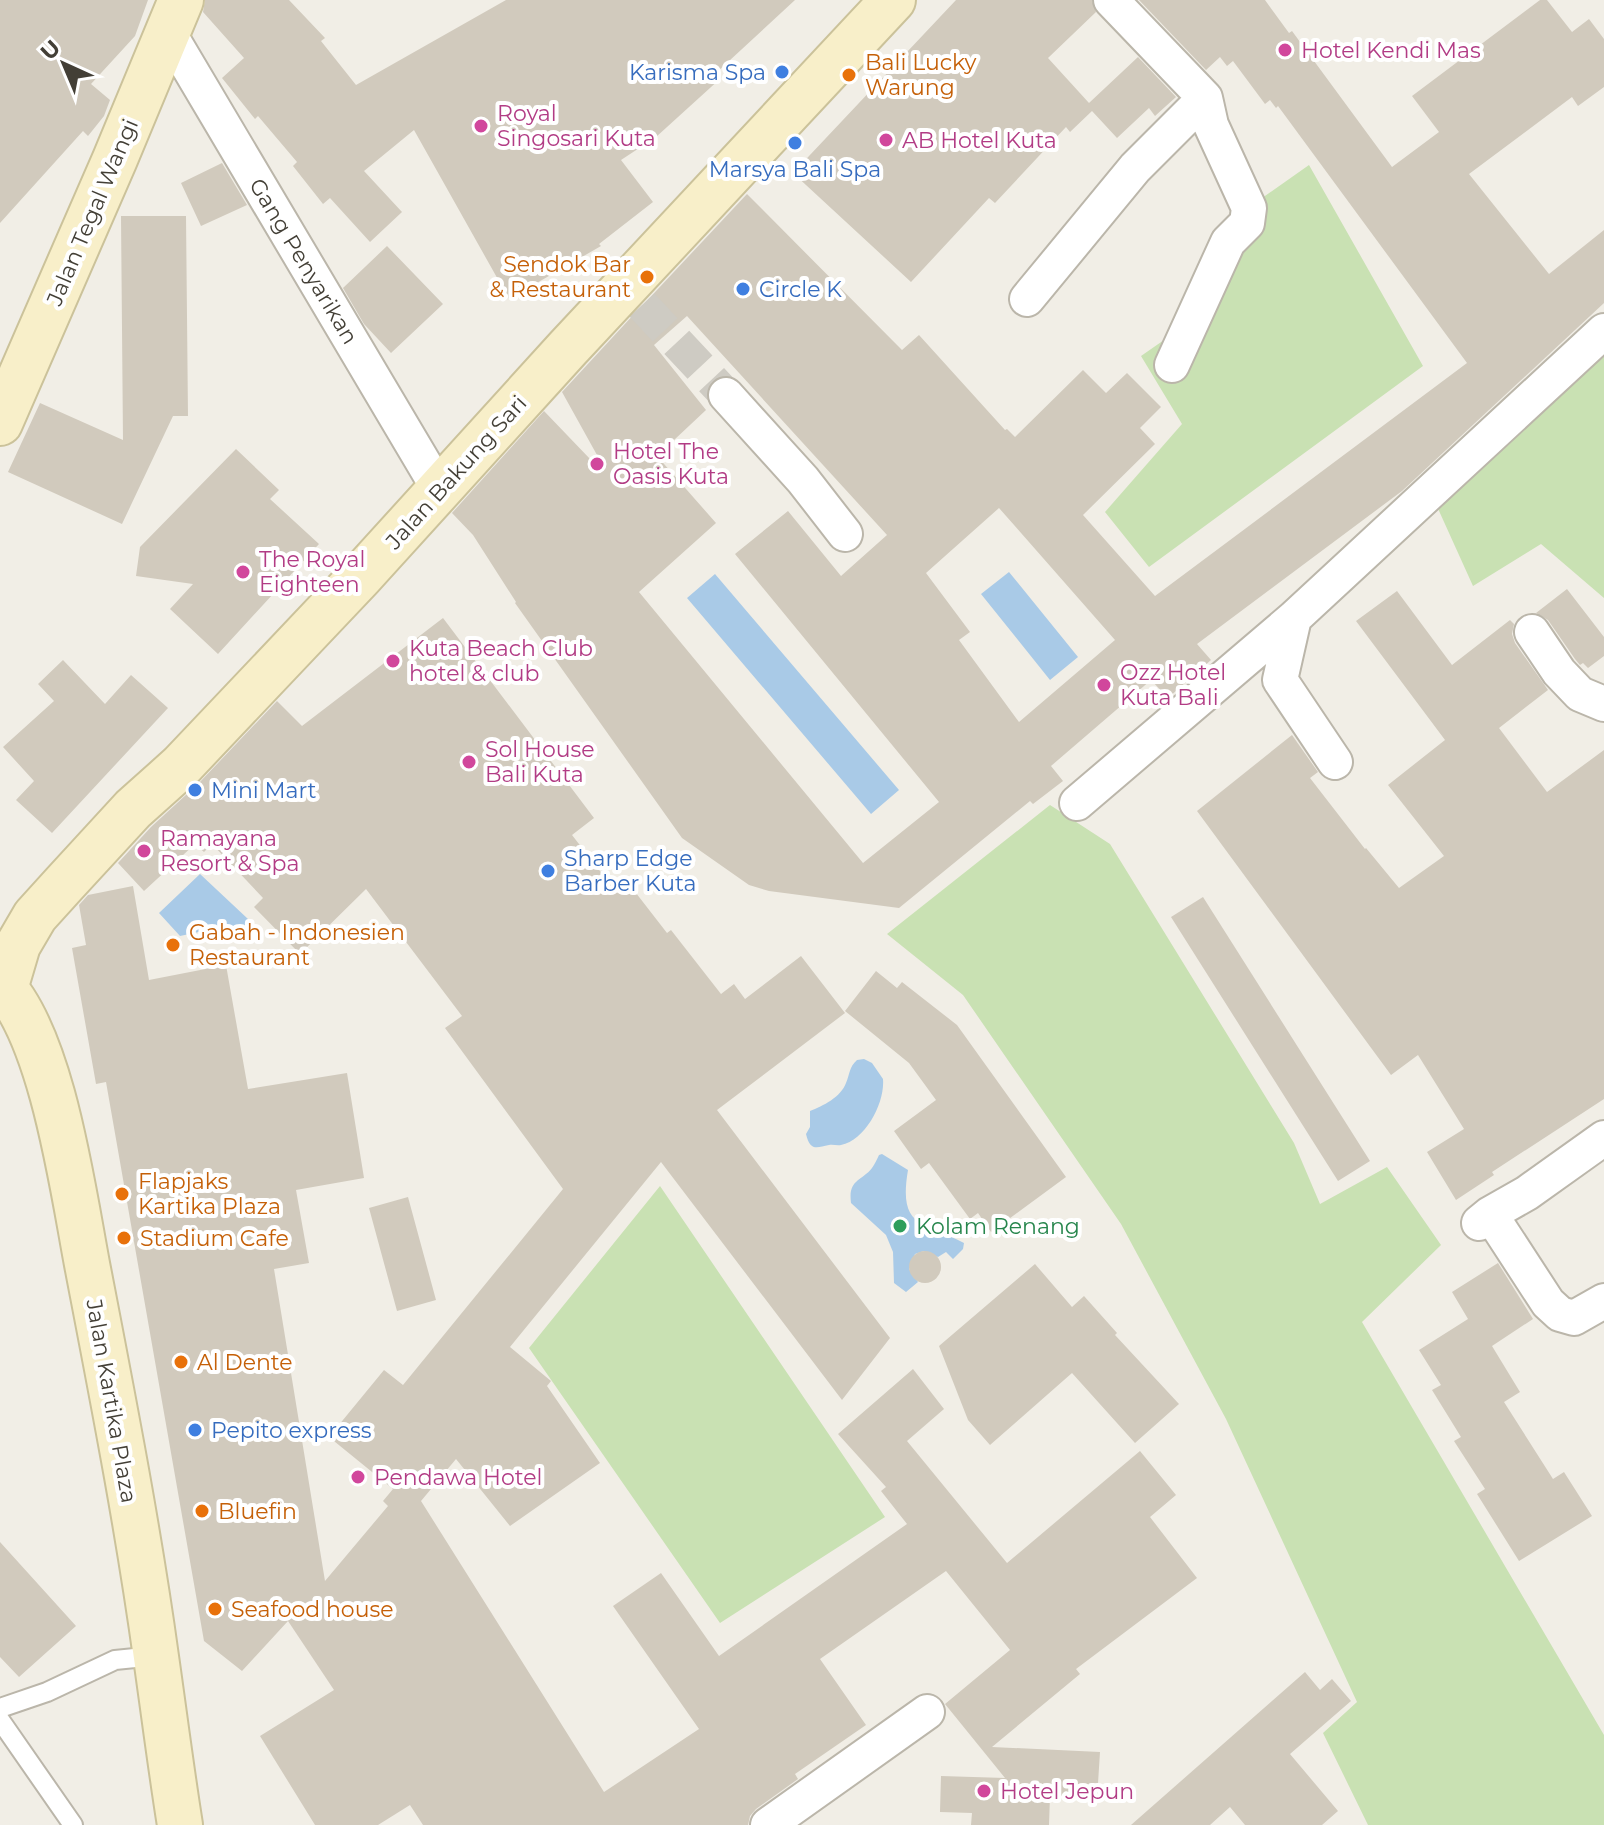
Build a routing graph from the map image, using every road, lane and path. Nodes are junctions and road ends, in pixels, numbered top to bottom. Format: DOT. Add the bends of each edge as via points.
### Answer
graph roads {
  1 [pos="893,0"];
  2 [pos="1111,0"];
  3 [pos="174,16"];
  4 [pos="1205,98"];
  5 [pos="1027,299"];
  6 [pos="1604,331"];
  7 [pos="1172,365"];
  8 [pos="726,395"];
  9 [pos="0,423"];
  10 [pos="439,489"];
  11 [pos="845,534"];
  12 [pos="1294,618"];
  13 [pos="1532,632"];
  14 [pos="1604,704"];
  15 [pos="1335,762"];
  16 [pos="1077,803"];
  17 [pos="2,989"];
  18 [pos="1604,1138"];
  19 [pos="1604,1301"];
  20 [pos="156,1656"];
  21 [pos="0,1708"];
  22 [pos="927,1712"];
  23 [pos="0,1720"];
  24 [pos="73,1825"];
  25 [pos="180,1825"];
  26 [pos="768,1825"];
  1 -- 10 [label="main road, Jalan Bakung Sari" via="634,296"];
  2 -- 4 [label="street"];
  3 -- 9 [label="main road, Jalan Tegal Wangi"];
  3 -- 10 [label="street, Gang Penyarikan"];
  4 -- 5 [label="street" via="1135,168"];
  4 -- 7 [label="street" via="1211,125 1249,208 1247,223 1228,242"];
  6 -- 12 [label="street"];
  8 -- 11 [label="street"];
  10 -- 17 [label="main road, Jalan Bakung Sari" via="35,916"];
  12 -- 15 [label="street" via="1280,680"];
  12 -- 16 [label="street"];
  13 -- 14 [label="street" via="1580,694"];
  17 -- 20 [label="main road, Jalan Kartika Plaza" via="38,1049 68,1160"];
  18 -- 19 [label="street" via="1484,1218 1560,1314 1574,1318"];
  20 -- 21 [label="lane" via="115,1660"];
  20 -- 25 [label="main road, Jalan Kartika Plaza"];
  22 -- 26 [label="street"];
  23 -- 24 [label="lane"];
}
